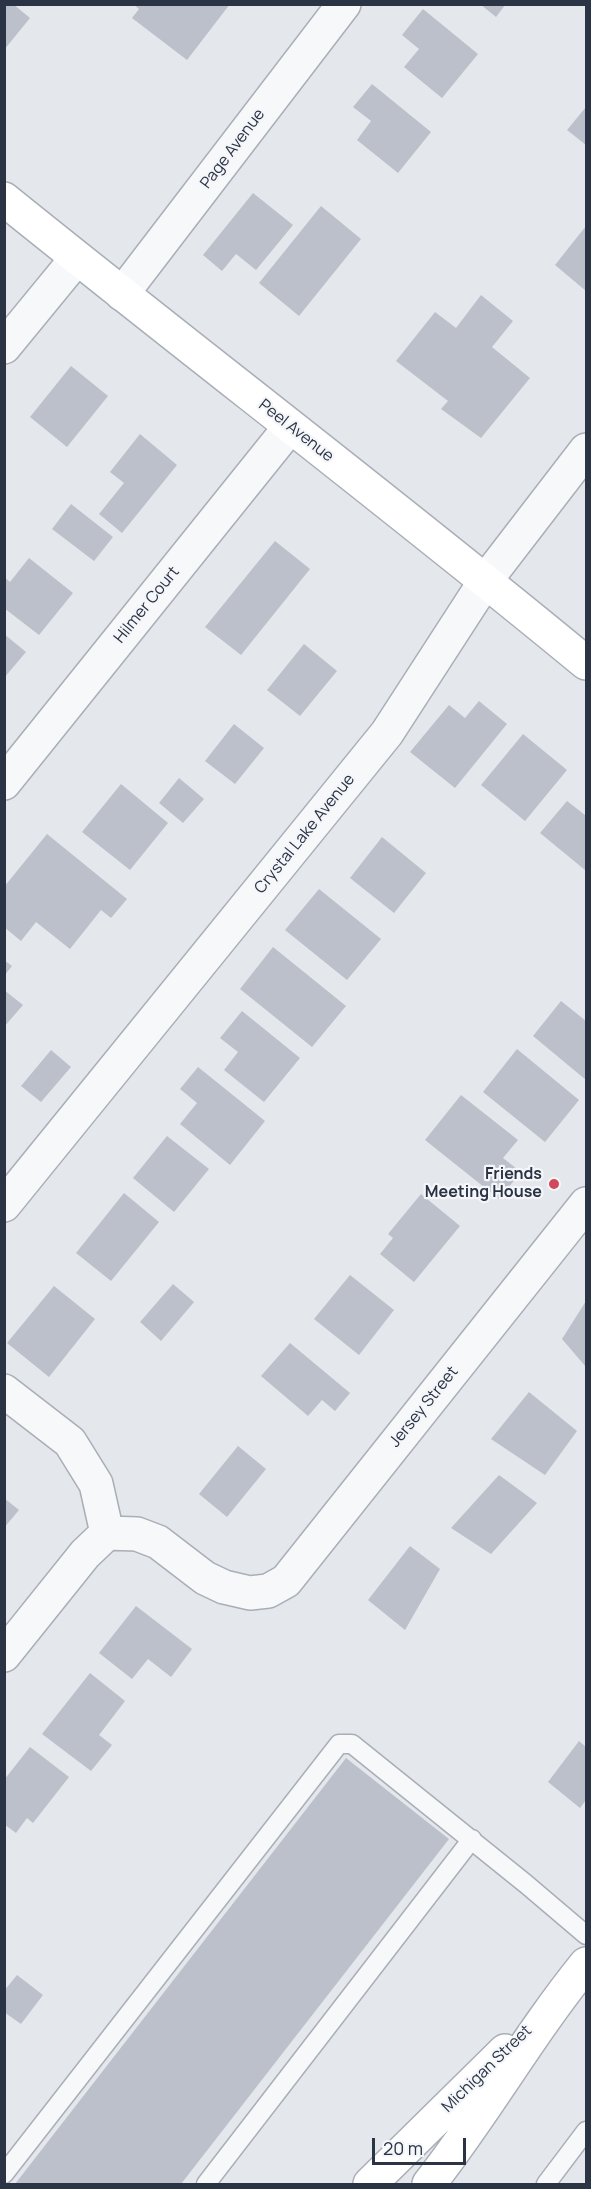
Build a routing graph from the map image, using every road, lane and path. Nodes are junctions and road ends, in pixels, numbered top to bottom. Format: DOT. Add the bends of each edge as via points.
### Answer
graph roads {
  1 [pos="344,4"];
  2 [pos="4,199"];
  3 [pos="77,258"];
  4 [pos="122,294"];
  5 [pos="4,347"];
  6 [pos="290,427"];
  7 [pos="586,450"];
  8 [pos="486,580"];
  9 [pos="586,663"];
  10 [pos="4,783"];
  11 [pos="586,1204"];
  12 [pos="4,1205"];
  13 [pos="4,1391"];
  14 [pos="107,1533"];
  15 [pos="4,1655"];
  16 [pos="472,1839"];
  17 [pos="586,1935"];
  18 [pos="586,1964"];
  19 [pos="554,2004"];
  20 [pos="586,2131"];
  21 [pos="4,2174"];
  22 [pos="206,2184"];
  23 [pos="370,2184"];
  24 [pos="429,2184"];
  25 [pos="546,2184"];
  1 -- 4 [label="street, Page Avenue"];
  2 -- 3 [label="street, Peel Avenue"];
  3 -- 4 [label="street, Peel Avenue"];
  3 -- 5 [label="street"];
  4 -- 6 [label="street, Peel Avenue"];
  6 -- 8 [label="street, Peel Avenue"];
  6 -- 10 [label="street, Hilmer Court"];
  7 -- 8 [label="street, Crystal Lake Avenue"];
  8 -- 9 [label="street, Peel Avenue"];
  8 -- 12 [label="street, Crystal Lake Avenue" via="387,733"];
  11 -- 14 [label="street, Jersey Street" via="286,1581 268,1591 250,1593 224,1587 205,1578 158,1542 137,1534"];
  13 -- 14 [label="street" via="70,1442 96,1484"];
  14 -- 15 [label="street"];
  16 -- 17 [label="lane"];
  16 -- 21 [label="lane" via="352,1744 339,1744"];
  16 -- 22 [label="lane"];
  18 -- 19 [label="street, Michigan Street"];
  19 -- 23 [label="street, Michigan Street"];
  19 -- 24 [label="street, Michigan Street"];
  20 -- 25 [label="lane"];
}
